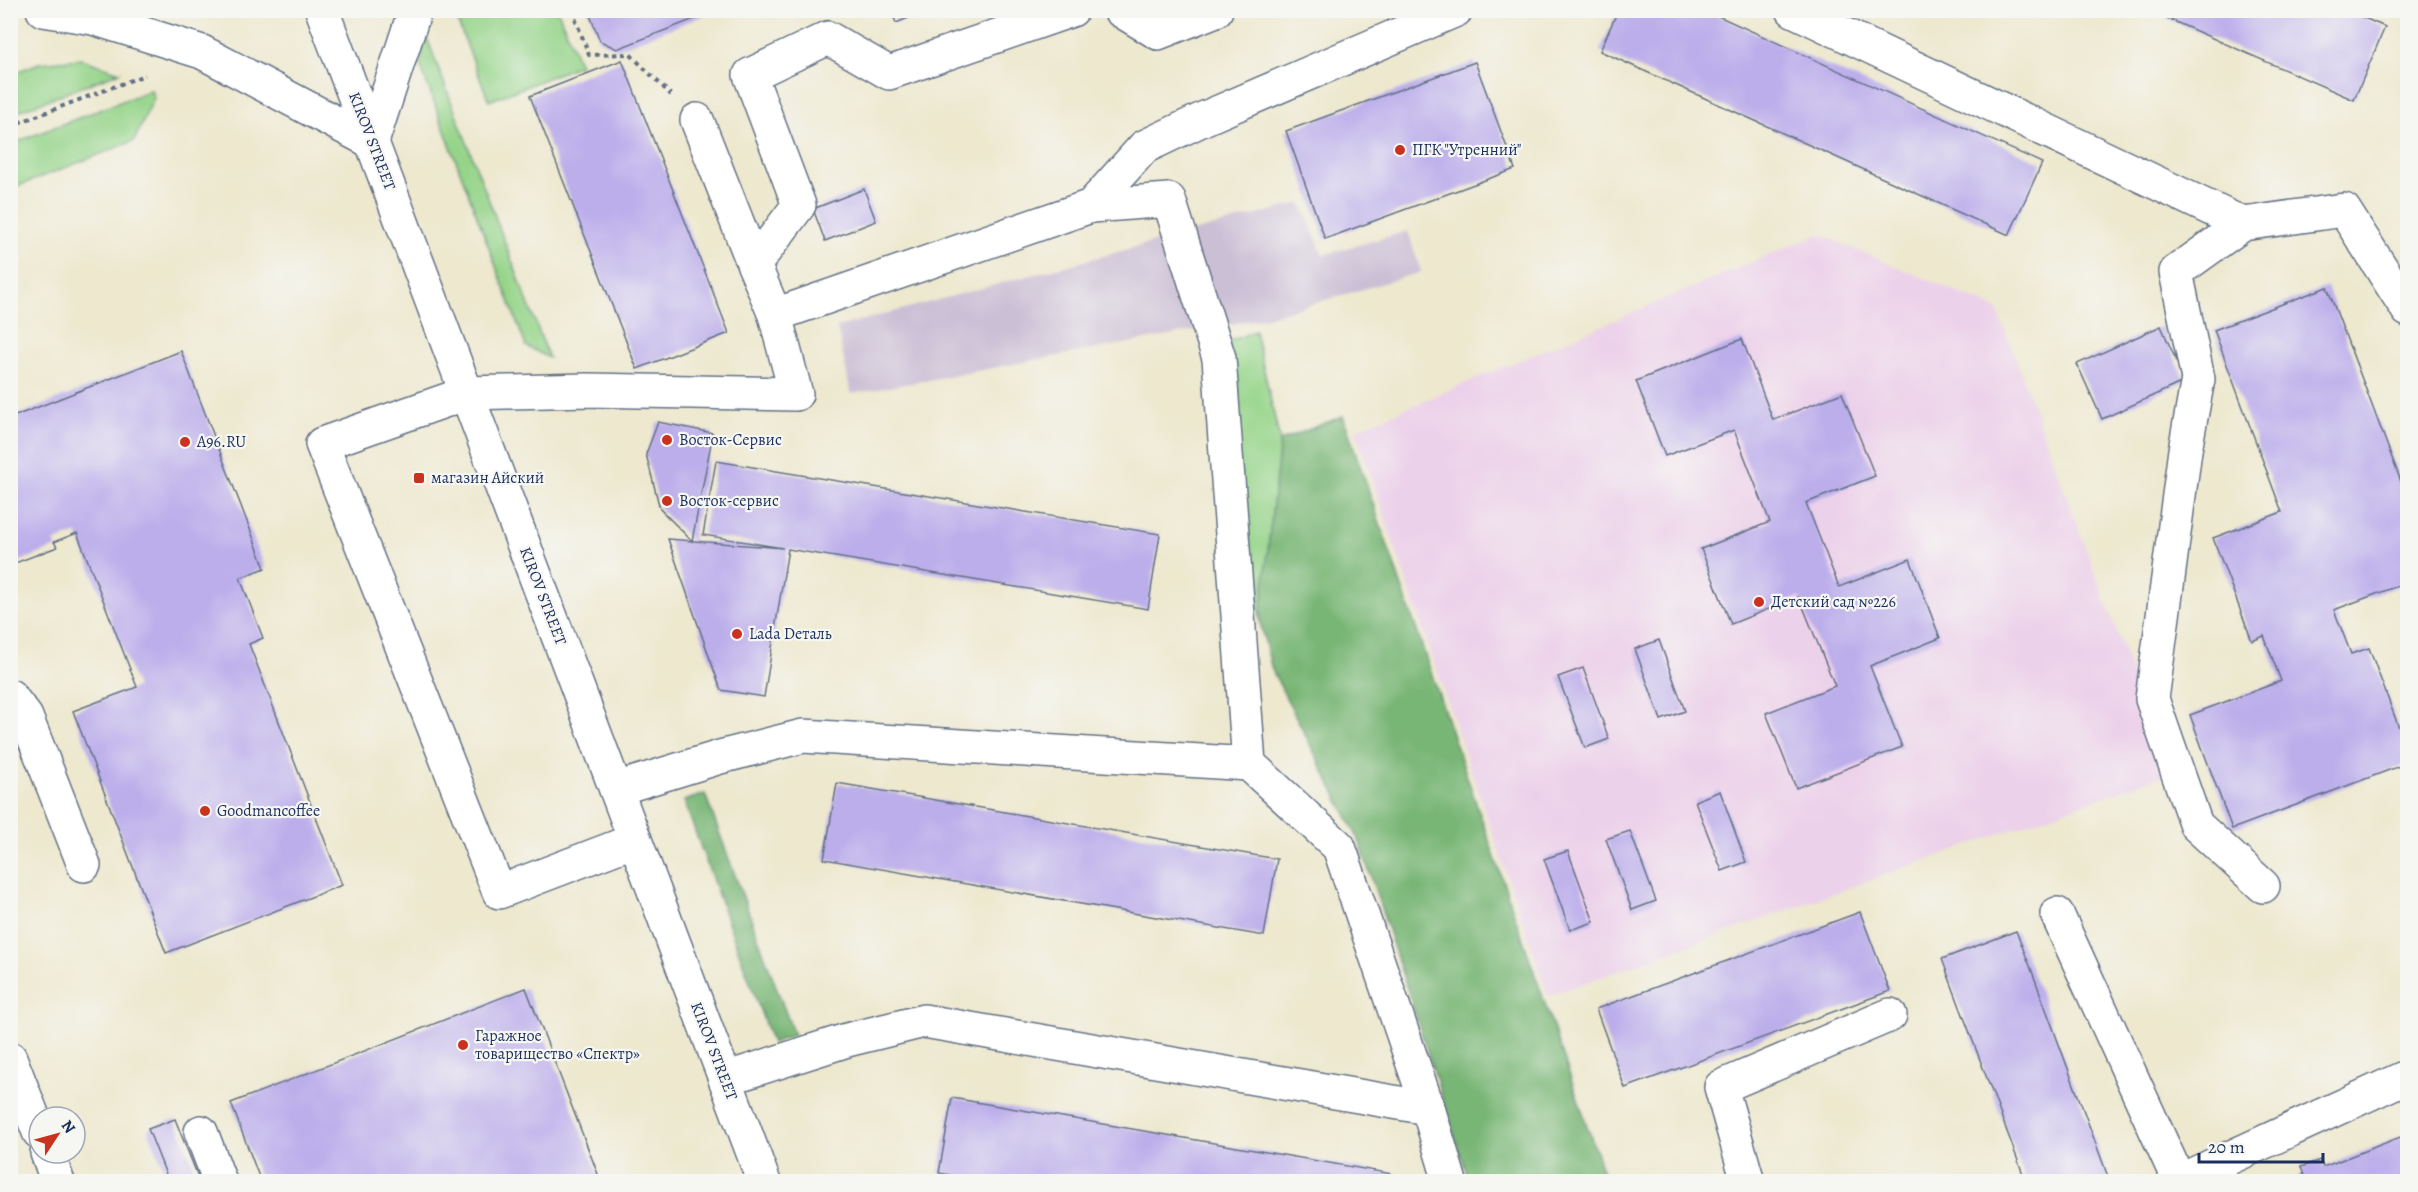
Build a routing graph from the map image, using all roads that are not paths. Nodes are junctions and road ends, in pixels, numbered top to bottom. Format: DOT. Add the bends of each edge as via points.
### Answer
graph roads {
  1 [pos="43,10"];
  2 [pos="322,10"];
  3 [pos="415,10"];
  4 [pos="1072,10"];
  5 [pos="1120,10"];
  6 [pos="1216,10"];
  7 [pos="1456,10"];
  8 [pos="1793,10"];
  9 [pos="697,120"];
  10 [pos="372,142"];
  11 [pos="1091,206"];
  12 [pos="2243,224"];
  13 [pos="753,266"];
  14 [pos="2408,310"];
  15 [pos="775,315"];
  16 [pos="467,393"];
  17 [pos="10,696"];
  18 [pos="1249,764"];
  19 [pos="616,789"];
  20 [pos="635,840"];
  21 [pos="84,865"];
  22 [pos="2263,886"];
  23 [pos="2057,914"];
  24 [pos="1890,1015"];
  25 [pos="10,1058"];
  26 [pos="2408,1076"];
  27 [pos="725,1079"];
  28 [pos="28,1105"];
  29 [pos="1428,1108"];
  30 [pos="201,1132"];
  31 [pos="52,1165"];
  32 [pos="58,1182"];
  33 [pos="220,1182"];
  34 [pos="764,1182"];
  35 [pos="1450,1182"];
  36 [pos="1748,1182"];
  1 -- 10 [label="main road" via="93,18 202,52"];
  2 -- 10 [label="main road, KIROV STREET"];
  3 -- 10 [label="main road"];
  4 -- 13 [label="main road" via="889,73 828,38 750,75 799,205"];
  5 -- 6 [label="main road" via="1158,33"];
  7 -- 11 [label="main road" via="1144,147"];
  8 -- 12 [label="main road"];
  9 -- 13 [label="main road"];
  10 -- 16 [label="main road, KIROV STREET"];
  11 -- 15 [label="main road"];
  11 -- 18 [label="main road" via="1169,200 1219,358"];
  12 -- 14 [label="main road" via="2344,210"];
  12 -- 22 [label="main road" via="2176,272 2198,379 2152,699 2196,825"];
  13 -- 15 [label="main road"];
  15 -- 16 [label="main road" via="796,394 587,390"];
  16 -- 19 [label="main road, KIROV STREET"];
  16 -- 20 [label="main road" via="322,444 499,892"];
  17 -- 21 [label="main road" via="26,717"];
  18 -- 19 [label="main road" via="803,736"];
  18 -- 29 [label="main road" via="1339,847"];
  19 -- 20 [label="main road, KIROV STREET"];
  20 -- 27 [label="main road, KIROV STREET"];
  23 -- 26 [label="main road" via="2179,1181"];
  24 -- 36 [label="main road" via="1721,1087"];
  25 -- 28 [label="main road"];
  27 -- 29 [label="main road" via="847,1040 924,1021"];
  27 -- 34 [label="main road, KIROV STREET"];
  29 -- 35 [label="main road"];
  30 -- 33 [label="main road"];
  31 -- 32 [label="main road"];
}
